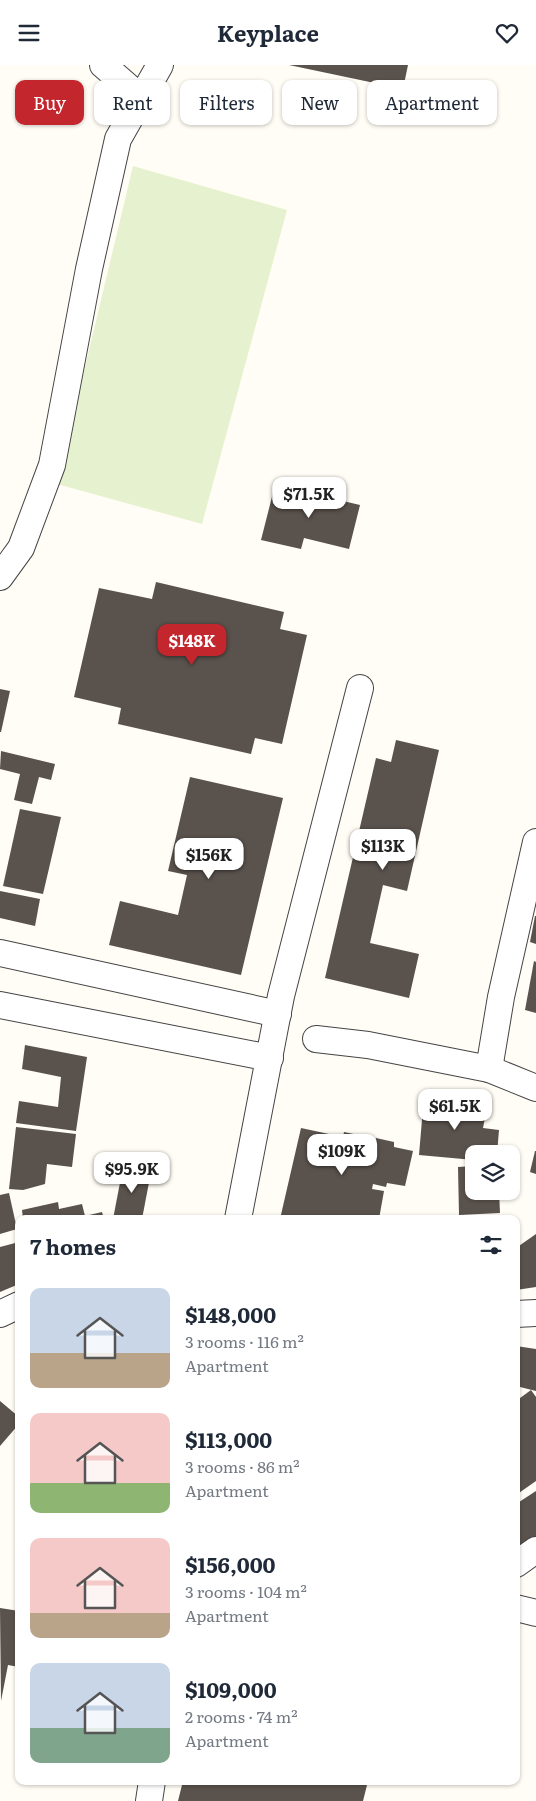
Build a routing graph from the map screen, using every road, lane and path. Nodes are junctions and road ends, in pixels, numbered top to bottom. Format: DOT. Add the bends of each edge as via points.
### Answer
graph roads {
  1 [pos="103,65"];
  2 [pos="160,65"];
  3 [pos="120,80"];
  4 [pos="151,80"];
  5 [pos="125,125"];
  6 [pos="0,577"];
  7 [pos="360,689"];
  8 [pos="536,842"];
  9 [pos="0,953"];
  10 [pos="0,1005"];
  11 [pos="278,1014"];
  12 [pos="316,1039"];
  13 [pos="270,1058"];
  14 [pos="490,1069"];
  15 [pos="536,1088"];
  16 [pos="239,1215"];
  17 [pos="15,1307"];
  18 [pos="536,1313"];
  19 [pos="0,1314"];
  20 [pos="520,1314"];
  21 [pos="536,1550"];
  22 [pos="520,1562"];
  23 [pos="520,1609"];
  24 [pos="536,1613"];
  25 [pos="151,1785"];
  26 [pos="149,1801"];
  1 -- 3 [label="street"];
  2 -- 4 [label="street"];
  5 -- 6 [label="street" via="118,139 88,269 52,465 21,548"];
  7 -- 11 [label="street"];
  8 -- 14 [label="street" via="501,997"];
  9 -- 11 [label="street"];
  10 -- 13 [label="street"];
  11 -- 13 [label="street"];
  12 -- 14 [label="street" via="368,1045"];
  13 -- 16 [label="street"];
  14 -- 15 [label="street"];
  17 -- 19 [label="street"];
  18 -- 20 [label="street"];
  21 -- 22 [label="street"];
  23 -- 24 [label="street"];
  25 -- 26 [label="street"];
}
